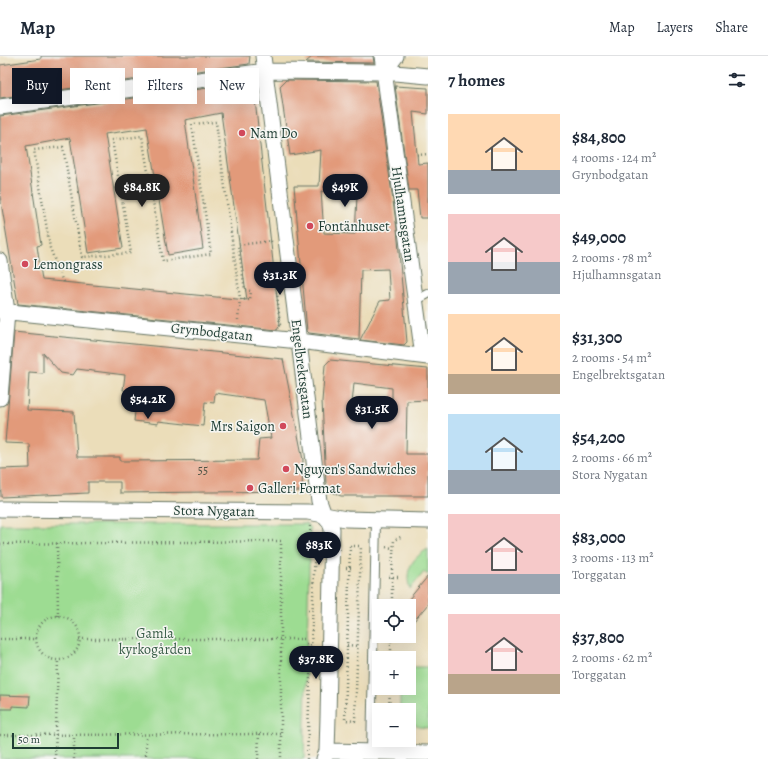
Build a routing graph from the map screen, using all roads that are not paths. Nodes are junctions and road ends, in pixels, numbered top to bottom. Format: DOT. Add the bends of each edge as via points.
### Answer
graph roads {
  1 [pos="263,56"];
  2 [pos="382,56"];
  3 [pos="396,56"];
  4 [pos="273,71"];
  5 [pos="384,72"];
  6 [pos="428,76"];
  7 [pos="0,107"];
  8 [pos="0,261"];
  9 [pos="422,297"];
  10 [pos="3,312"];
  11 [pos="299,341"];
  12 [pos="426,356"];
  13 [pos="0,398"];
  14 [pos="0,509"];
  15 [pos="324,515"];
  16 [pos="376,521"];
  17 [pos="428,521"];
  18 [pos="371,752"];
  19 [pos="428,753"];
  20 [pos="325,755"];
  1 -- 4 [label="street, Engelbrektsgatan"];
  2 -- 5 [label="street, Hjulhamnsgatan"];
  3 -- 5 [label="street"];
  4 -- 5 [label="street"];
  4 -- 7 [label="street"];
  4 -- 11 [label="street, Engelbrektsgatan"];
  5 -- 6 [label="street"];
  5 -- 9 [label="street, Hjulhamnsgatan" via="413,284"];
  8 -- 10 [label="street"];
  9 -- 12 [label="street, Hjulhamnsgatan"];
  10 -- 11 [label="street, Grynbodgatan"];
  10 -- 13 [label="street"];
  11 -- 12 [label="street, Grynbodgatan"];
  11 -- 15 [label="street, Engelbrektsgatan" via="319,501"];
  14 -- 15 [label="street, Stora Nygatan" via="308,512"];
  15 -- 16 [label="street, Stora Nygatan"];
  15 -- 20 [label="street, Engelbrektsgatan" via="332,529 333,550"];
  16 -- 17 [label="street, Stora Nygatan"];
  16 -- 18 [label="lane"];
  18 -- 19 [label="street"];
  18 -- 20 [label="street"];
}
